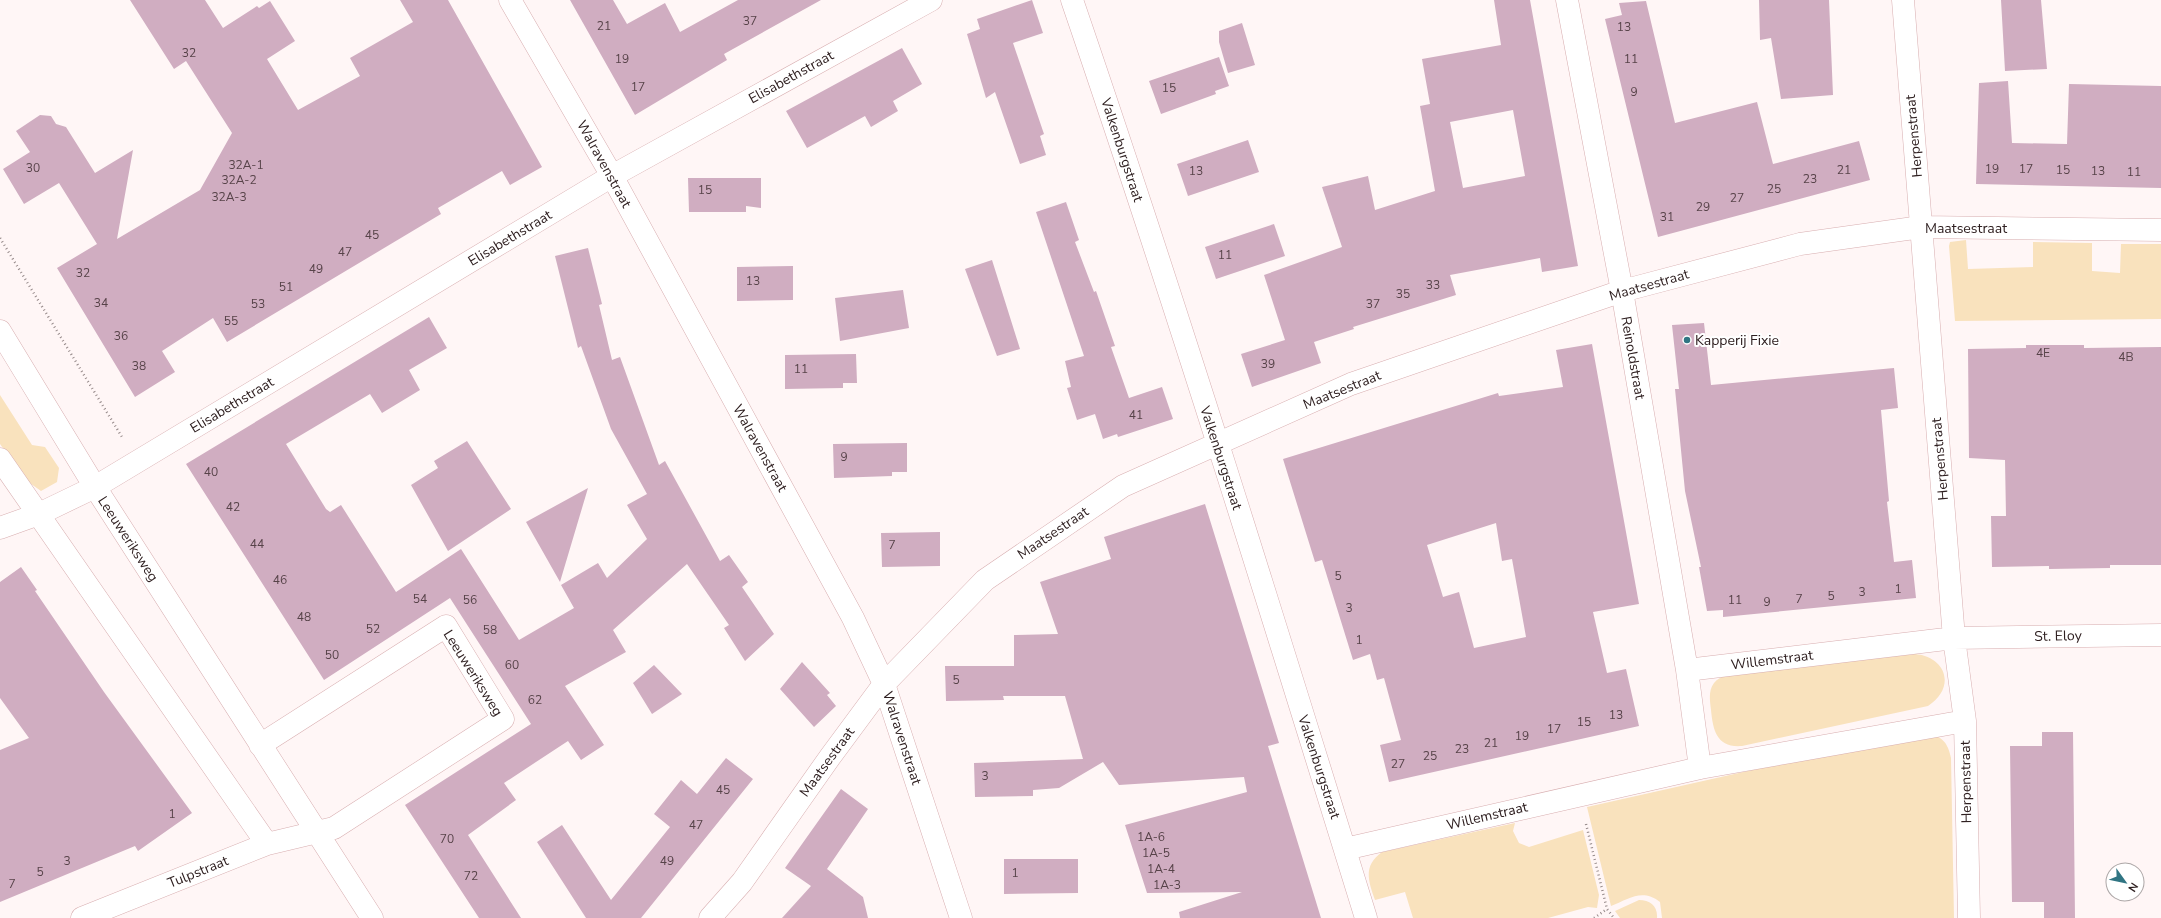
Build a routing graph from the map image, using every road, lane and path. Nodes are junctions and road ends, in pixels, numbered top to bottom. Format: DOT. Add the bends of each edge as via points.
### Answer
graph roads {
  1 [pos="510,0"];
  2 [pos="931,0"];
  3 [pos="1072,0"];
  4 [pos="1567,0"];
  5 [pos="1903,0"];
  6 [pos="612,176"];
  7 [pos="1921,227"];
  8 [pos="2161,230"];
  9 [pos="0,238"];
  10 [pos="1622,291"];
  11 [pos="0,332"];
  12 [pos="1217,444"];
  13 [pos="0,459"];
  14 [pos="138,462"];
  15 [pos="95,487"];
  16 [pos="38,514"];
  17 [pos="0,528"];
  18 [pos="2161,635"];
  19 [pos="1954,638"];
  20 [pos="1687,670"];
  21 [pos="884,684"];
  22 [pos="1965,721"];
  23 [pos="260,745"];
  24 [pos="1700,768"];
  25 [pos="1579,795"];
  26 [pos="316,832"];
  27 [pos="268,844"];
  28 [pos="1345,849"];
  29 [pos="1607,909"];
  30 [pos="82,918"];
  31 [pos="372,918"];
  32 [pos="710,918"];
  33 [pos="961,918"];
  34 [pos="1366,918"];
  35 [pos="1594,918"];
  36 [pos="1614,918"];
  37 [pos="1969,918"];
  1 -- 6 [label="street, Walravenstraat"];
  2 -- 6 [label="street, Elisabethstraat"];
  3 -- 12 [label="street, Valkenburgstraat"];
  4 -- 10 [label="street, Reinoldstraat"];
  5 -- 7 [label="street, Herpenstraat"];
  6 -- 14 [label="street, Elisabethstraat"];
  6 -- 21 [label="street, Walravenstraat" via="854,618"];
  7 -- 8 [label="street, Maatsestraat"];
  7 -- 10 [label="street, Maatsestraat" via="1800,244"];
  7 -- 19 [label="street, Herpenstraat"];
  9 -- 14 [label="path"];
  10 -- 12 [label="street, Maatsestraat" via="1351,384"];
  10 -- 20 [label="street, Reinoldstraat"];
  11 -- 15 [label="street, Leeuweriksweg"];
  12 -- 21 [label="street, Maatsestraat" via="1123,486 985,580"];
  12 -- 28 [label="street, Valkenburgstraat"];
  13 -- 16 [label="street"];
  14 -- 15 [label="street, Elisabethstraat"];
  15 -- 16 [label="street, Elisabethstraat"];
  15 -- 23 [label="street, Leeuweriksweg"];
  16 -- 17 [label="street, Elisabethstraat"];
  16 -- 27 [label="street"];
  18 -- 19 [label="street, St. Eloy"];
  19 -- 20 [label="street, Willemstraat"];
  19 -- 22 [label="street, Herpenstraat"];
  20 -- 24 [label="street"];
  21 -- 32 [label="street, Maatsestraat" via="742,882"];
  21 -- 33 [label="street, Walravenstraat"];
  22 -- 24 [label="street, Willemstraat"];
  22 -- 37 [label="street, Herpenstraat"];
  23 -- 26 [label="street, Leeuweriksweg"];
  23 -- 26 [label="street, Leeuweriksweg" via="446,626 503,719 334,828"];
  24 -- 25 [label="street, Willemstraat"];
  25 -- 28 [label="street, Willemstraat"];
  25 -- 29 [label="path"];
  26 -- 27 [label="street, Tulpstraat"];
  26 -- 31 [label="street, Leeuweriksweg"];
  27 -- 30 [label="street, Tulpstraat"];
  28 -- 34 [label="street, Valkenburgstraat"];
  29 -- 35 [label="path"];
  29 -- 36 [label="path"];
}
